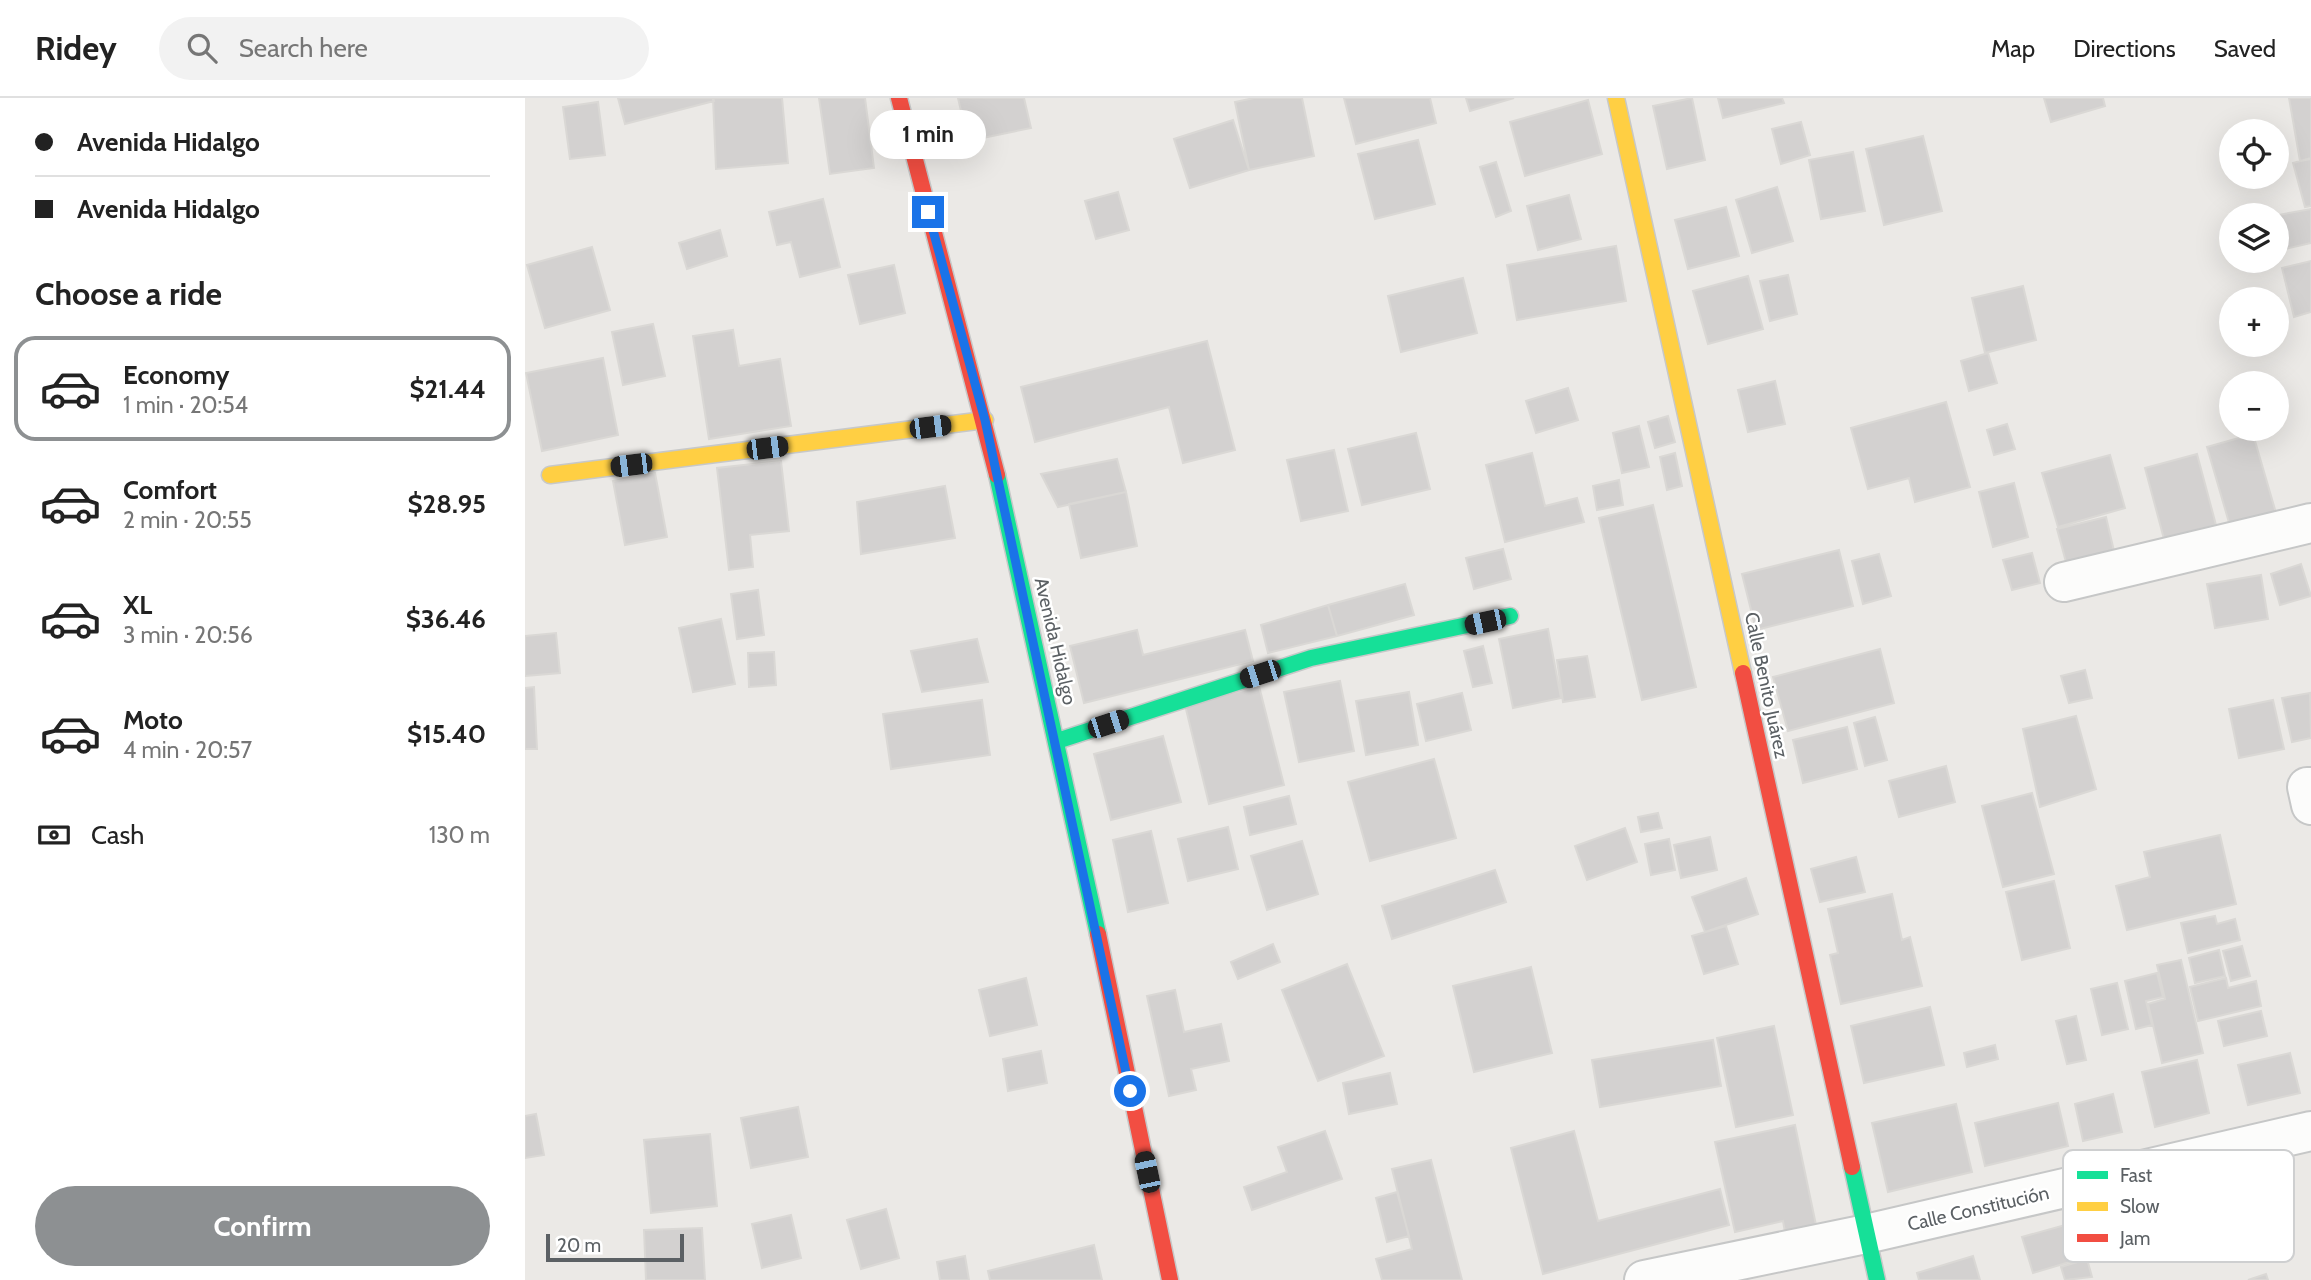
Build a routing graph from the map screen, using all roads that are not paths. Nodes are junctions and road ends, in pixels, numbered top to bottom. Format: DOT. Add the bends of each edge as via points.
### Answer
graph roads {
  1 [pos="899,98"];
  2 [pos="1616,98"];
  3 [pos="985,420"];
  4 [pos="550,475"];
  5 [pos="2311,523"];
  6 [pos="2064,582"];
  7 [pos="1510,616"];
  8 [pos="1057,741"];
  9 [pos="2311,786"];
  10 [pos="2311,805"];
  11 [pos="2311,1131"];
  12 [pos="2229,1150"];
  13 [pos="2063,1188"];
  14 [pos="1866,1234"];
  15 [pos="1170,1280"];
  16 [pos="1644,1280"];
  17 [pos="1877,1280"];
  1 -- 3 [label="street, Avenida Hidalgo"];
  2 -- 14 [label="street, Calle Benito Juárez"];
  3 -- 4 [label="street"];
  3 -- 8 [label="street, Avenida Hidalgo"];
  5 -- 6 [label="street"];
  7 -- 8 [label="street" via="1311,658"];
  8 -- 15 [label="street, Avenida Hidalgo"];
  9 -- 10 [label="street" via="2307,787"];
  11 -- 12 [label="street, Calle Constitución"];
  13 -- 14 [label="street, Calle Constitución"];
  14 -- 16 [label="street, Calle Constitución"];
  14 -- 17 [label="street, Calle Benito Juárez"];
}
